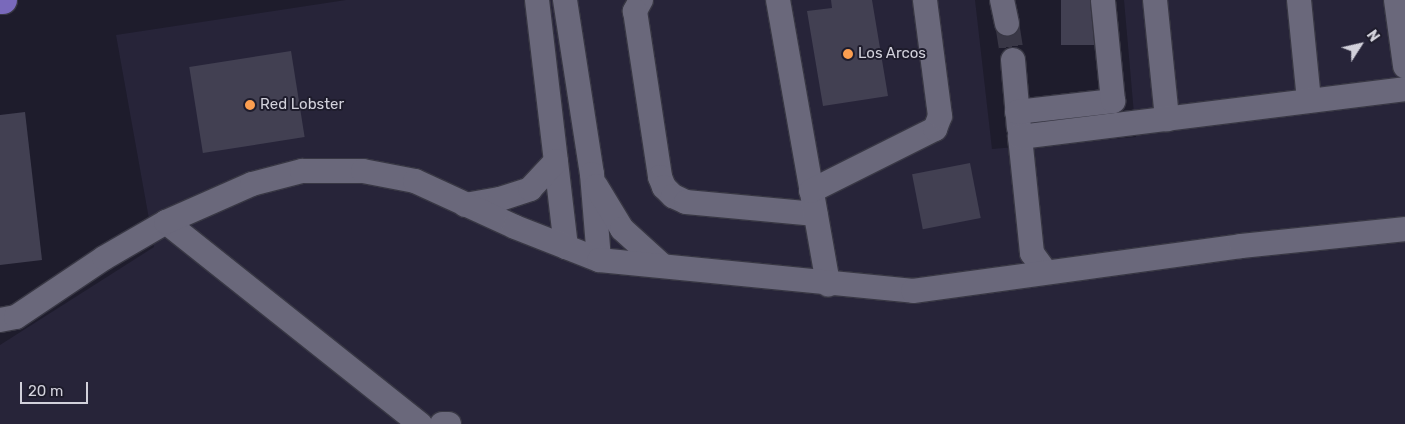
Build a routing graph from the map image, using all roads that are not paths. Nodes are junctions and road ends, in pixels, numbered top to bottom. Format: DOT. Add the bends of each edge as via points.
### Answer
graph roads {
  1 [pos="641,0"];
  2 [pos="778,0"];
  3 [pos="925,0"];
  4 [pos="1103,0"];
  5 [pos="1155,0"];
  6 [pos="1299,0"];
  7 [pos="1396,0"];
  8 [pos="536,6"];
  9 [pos="568,6"];
  10 [pos="1012,60"];
  11 [pos="1405,66"];
  12 [pos="1405,90"];
  13 [pos="1309,101"];
  14 [pos="1017,112"];
  15 [pos="1167,119"];
  16 [pos="1020,137"];
  17 [pos="556,161"];
  18 [pos="592,174"];
  19 [pos="813,203"];
  20 [pos="466,205"];
  21 [pos="166,222"];
  22 [pos="1405,229"];
  23 [pos="566,247"];
  24 [pos="599,260"];
  25 [pos="663,266"];
  26 [pos="1045,271"];
  27 [pos="828,285"];
  28 [pos="0,320"];
  29 [pos="420,424"];
  30 [pos="442,424"];
  31 [pos="449,424"];
  1 -- 19 [label="lane" via="635,12 664,187 686,202"];
  2 -- 19 [label="lane"];
  3 -- 19 [label="lane" via="940,116 935,129"];
  4 -- 14 [label="lane" via="1113,101"];
  5 -- 15 [label="lane"];
  6 -- 13 [label="lane"];
  7 -- 11 [label="lane"];
  8 -- 17 [label="lane"];
  9 -- 18 [label="lane"];
  10 -- 14 [label="lane"];
  12 -- 13 [label="lane"];
  13 -- 15 [label="lane"];
  14 -- 16 [label="lane"];
  15 -- 16 [label="lane"];
  16 -- 26 [label="lane" via="1032,253"];
  17 -- 20 [label="lane" via="530,189"];
  17 -- 23 [label="lane"];
  18 -- 24 [label="lane"];
  18 -- 25 [label="lane" via="608,209 622,229"];
  19 -- 27 [label="lane"];
  20 -- 21 [label="lane" via="415,181 363,170 302,171 252,184"];
  20 -- 23 [label="lane"];
  21 -- 28 [label="lane" via="104,258 16,317"];
  21 -- 29 [label="lane"];
  22 -- 26 [label="lane"];
  23 -- 24 [label="lane"];
  24 -- 25 [label="lane"];
  25 -- 27 [label="lane"];
  26 -- 27 [label="lane" via="913,291"];
  30 -- 31 [label="lane"];
}
